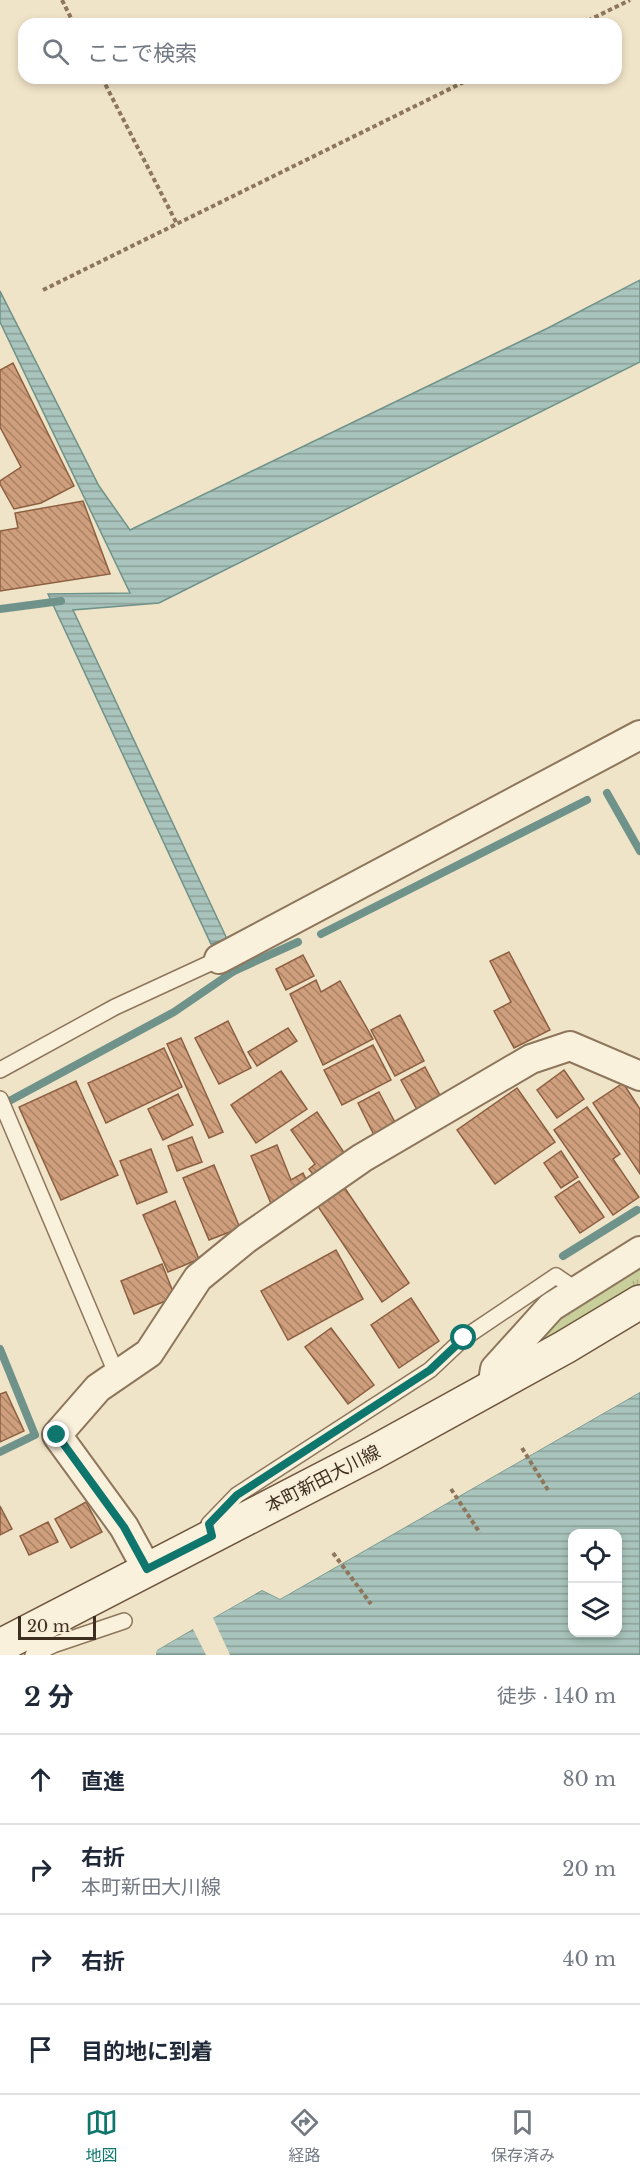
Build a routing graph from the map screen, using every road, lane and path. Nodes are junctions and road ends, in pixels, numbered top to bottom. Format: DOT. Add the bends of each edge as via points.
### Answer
graph roads {
  1 [pos="62,0"];
  2 [pos="630,0"];
  3 [pos="71,18"];
  4 [pos="593,18"];
  5 [pos="105,84"];
  6 [pos="460,84"];
  7 [pos="177,224"];
  8 [pos="43,290"];
  9 [pos="640,735"];
  10 [pos="219,959"];
  11 [pos="0,1070"];
  12 [pos="640,1076"];
  13 [pos="0,1099"];
  14 [pos="640,1251"];
  15 [pos="575,1289"];
  16 [pos="640,1302"];
  17 [pos="117,1375"];
  18 [pos="492,1388"];
  19 [pos="522,1448"];
  20 [pos="451,1489"];
  21 [pos="548,1490"];
  22 [pos="480,1533"];
  23 [pos="212,1536"];
  24 [pos="333,1553"];
  25 [pos="147,1569"];
  26 [pos="371,1604"];
  27 [pos="124,1621"];
  28 [pos="0,1646"];
  29 [pos="33,1655"];
  1 -- 3 [label="path"];
  2 -- 4 [label="path"];
  5 -- 7 [label="path"];
  6 -- 7 [label="path"];
  7 -- 8 [label="path"];
  9 -- 10 [label="street"];
  10 -- 11 [label="lane" via="115,1007"];
  12 -- 17 [label="street" via="570,1046 531,1059 362,1158 247,1238 198,1278 148,1353"];
  13 -- 17 [label="lane"];
  14 -- 15 [label="street"];
  15 -- 18 [label="street" via="551,1307 495,1369"];
  15 -- 23 [label="lane" via="556,1276 464,1338 430,1370 237,1495 209,1524"];
  16 -- 18 [label="main road, 本町新田大川線"];
  17 -- 25 [label="street" via="98,1388 57,1435 124,1527"];
  18 -- 23 [label="main road, 本町新田大川線"];
  19 -- 21 [label="path"];
  20 -- 22 [label="path"];
  23 -- 25 [label="main road, 本町新田大川線"];
  24 -- 26 [label="path"];
  25 -- 28 [label="main road, 本町新田大川線"];
  27 -- 29 [label="lane"];
}
